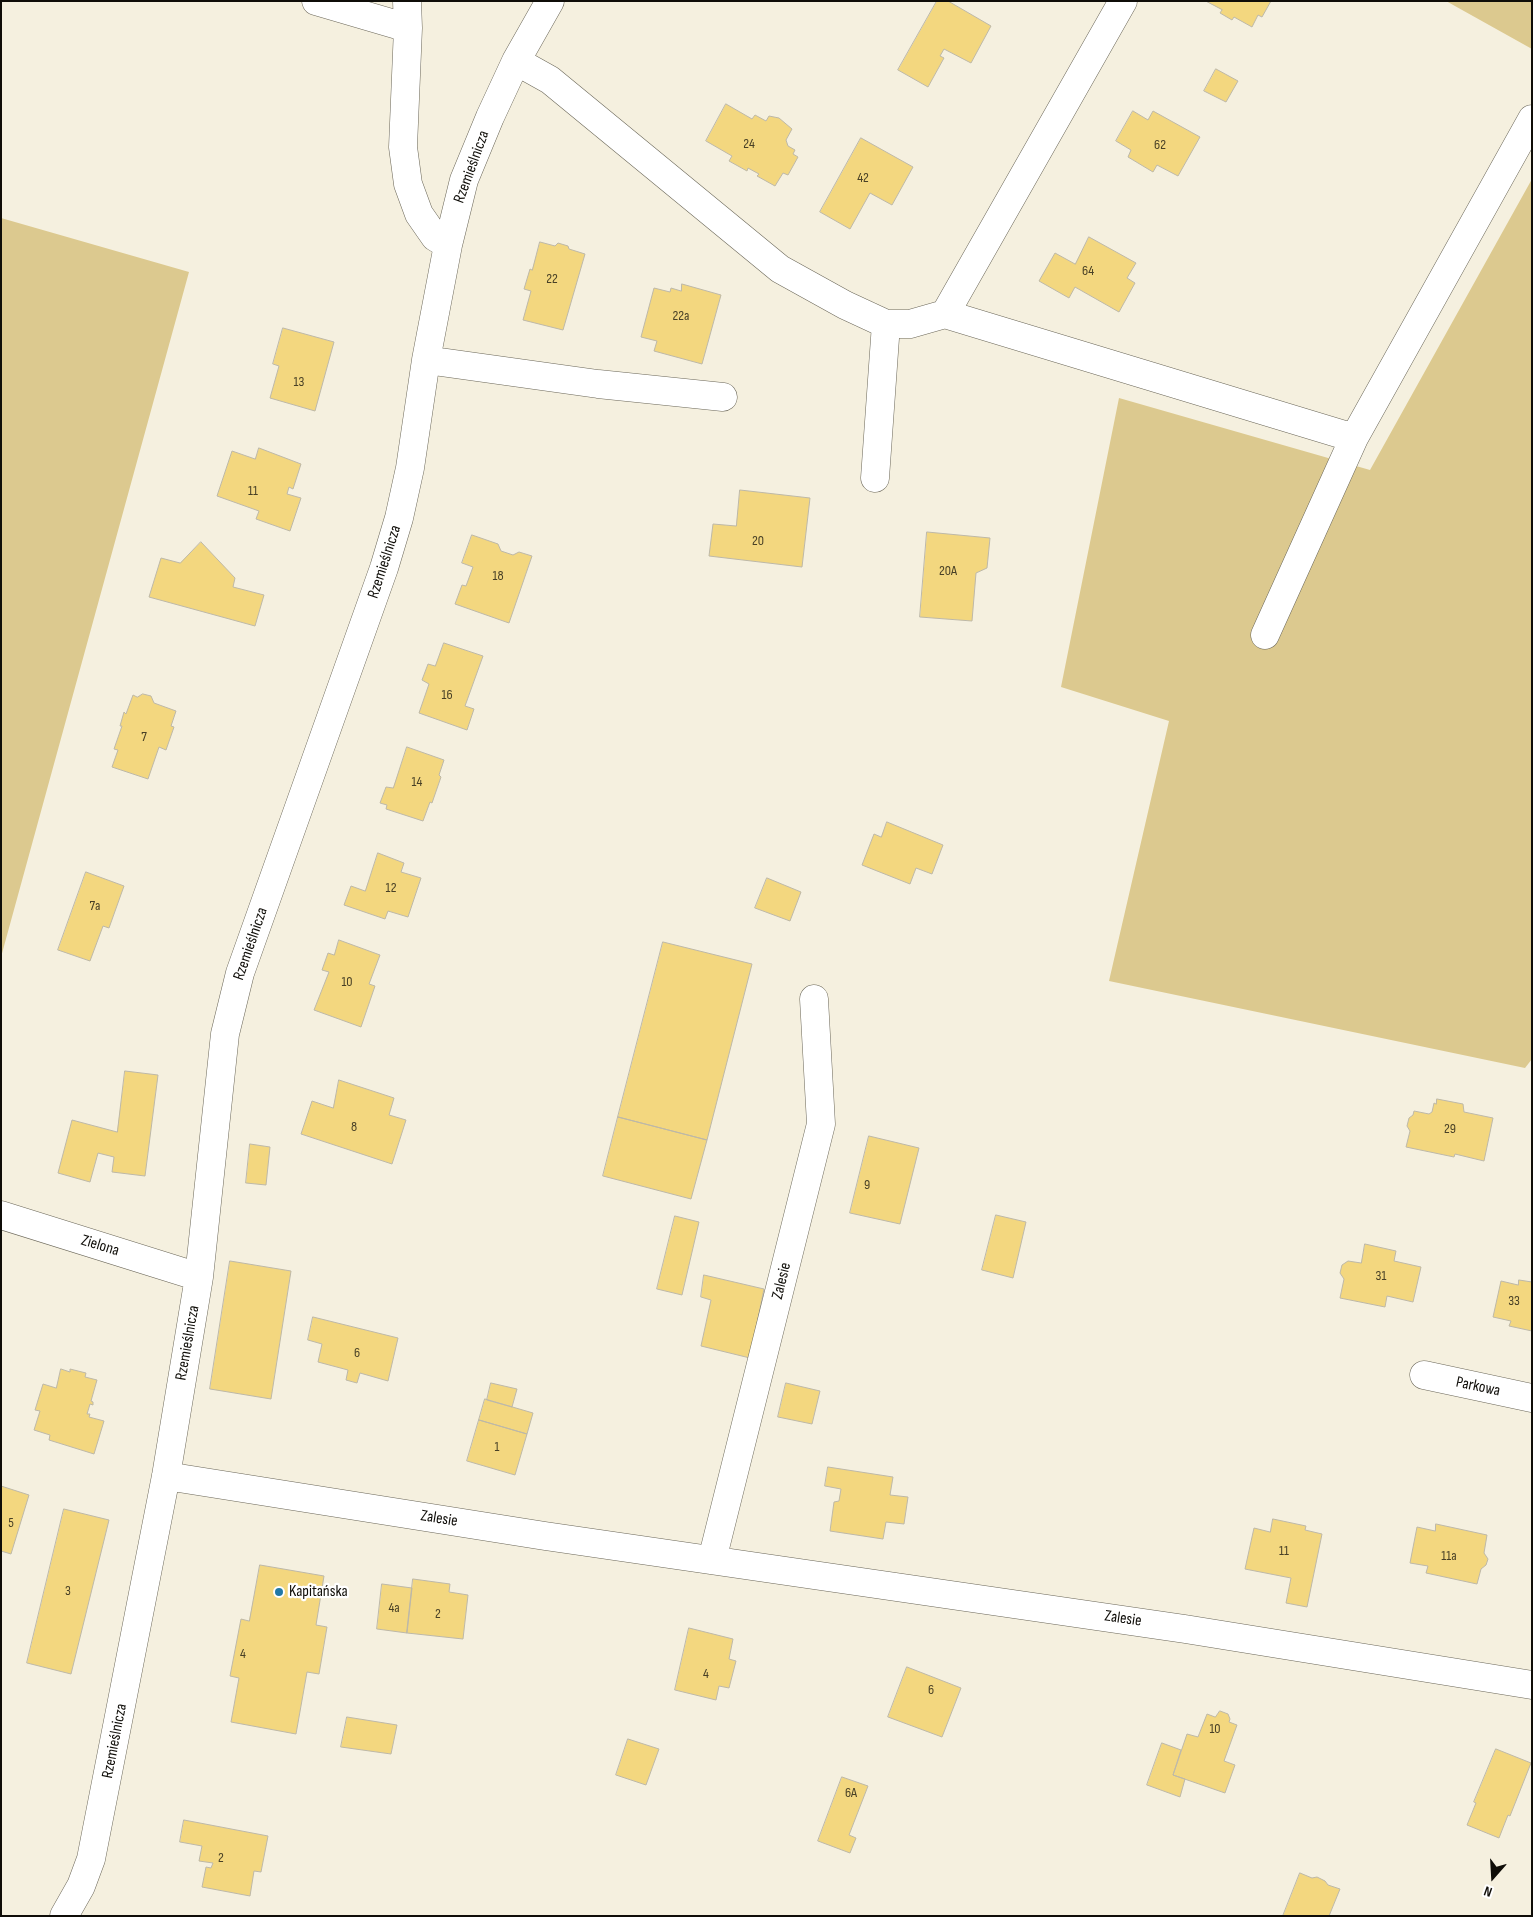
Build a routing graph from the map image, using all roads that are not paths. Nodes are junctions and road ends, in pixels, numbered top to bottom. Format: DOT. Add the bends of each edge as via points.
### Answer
graph roads {
  1 [pos="316,1"];
  2 [pos="550,1"];
  3 [pos="1123,1"];
  4 [pos="408,14"];
  5 [pos="516,61"];
  6 [pos="1532,119"];
  7 [pos="448,245"];
  8 [pos="945,314"];
  9 [pos="886,324"];
  10 [pos="426,360"];
  11 [pos="723,397"];
  12 [pos="1354,438"];
  13 [pos="875,478"];
  14 [pos="1265,635"];
  15 [pos="814,999"];
  16 [pos="1,1214"];
  17 [pos="200,1277"];
  18 [pos="1424,1375"];
  19 [pos="1532,1398"];
  20 [pos="166,1476"];
  21 [pos="712,1560"];
  22 [pos="1532,1686"];
  23 [pos="64,1916"];
  1 -- 4 [label="street"];
  2 -- 5 [label="street, Rzemieślnicza"];
  3 -- 8 [label="street"];
  4 -- 7 [label="street" via="403,147 408,184 419,214 435,237"];
  5 -- 7 [label="street, Rzemieślnicza" via="464,180"];
  5 -- 9 [label="street" via="550,80 780,269"];
  6 -- 12 [label="street"];
  7 -- 10 [label="street, Rzemieślnicza"];
  8 -- 9 [label="street" via="910,324"];
  8 -- 12 [label="street"];
  9 -- 13 [label="street"];
  10 -- 11 [label="street" via="598,384"];
  10 -- 17 [label="street, Rzemieślnicza" via="410,468 384,568 232,1000 225,1034"];
  12 -- 14 [label="street"];
  15 -- 21 [label="street, Zalesie" via="821,1124"];
  16 -- 17 [label="street, Zielona"];
  17 -- 20 [label="street, Rzemieślnicza"];
  18 -- 19 [label="street, Parkowa"];
  20 -- 21 [label="street, Zalesie"];
  20 -- 23 [label="street, Rzemieślnicza" via="92,1859"];
  21 -- 22 [label="street, Zalesie" via="1185,1628"];
}
